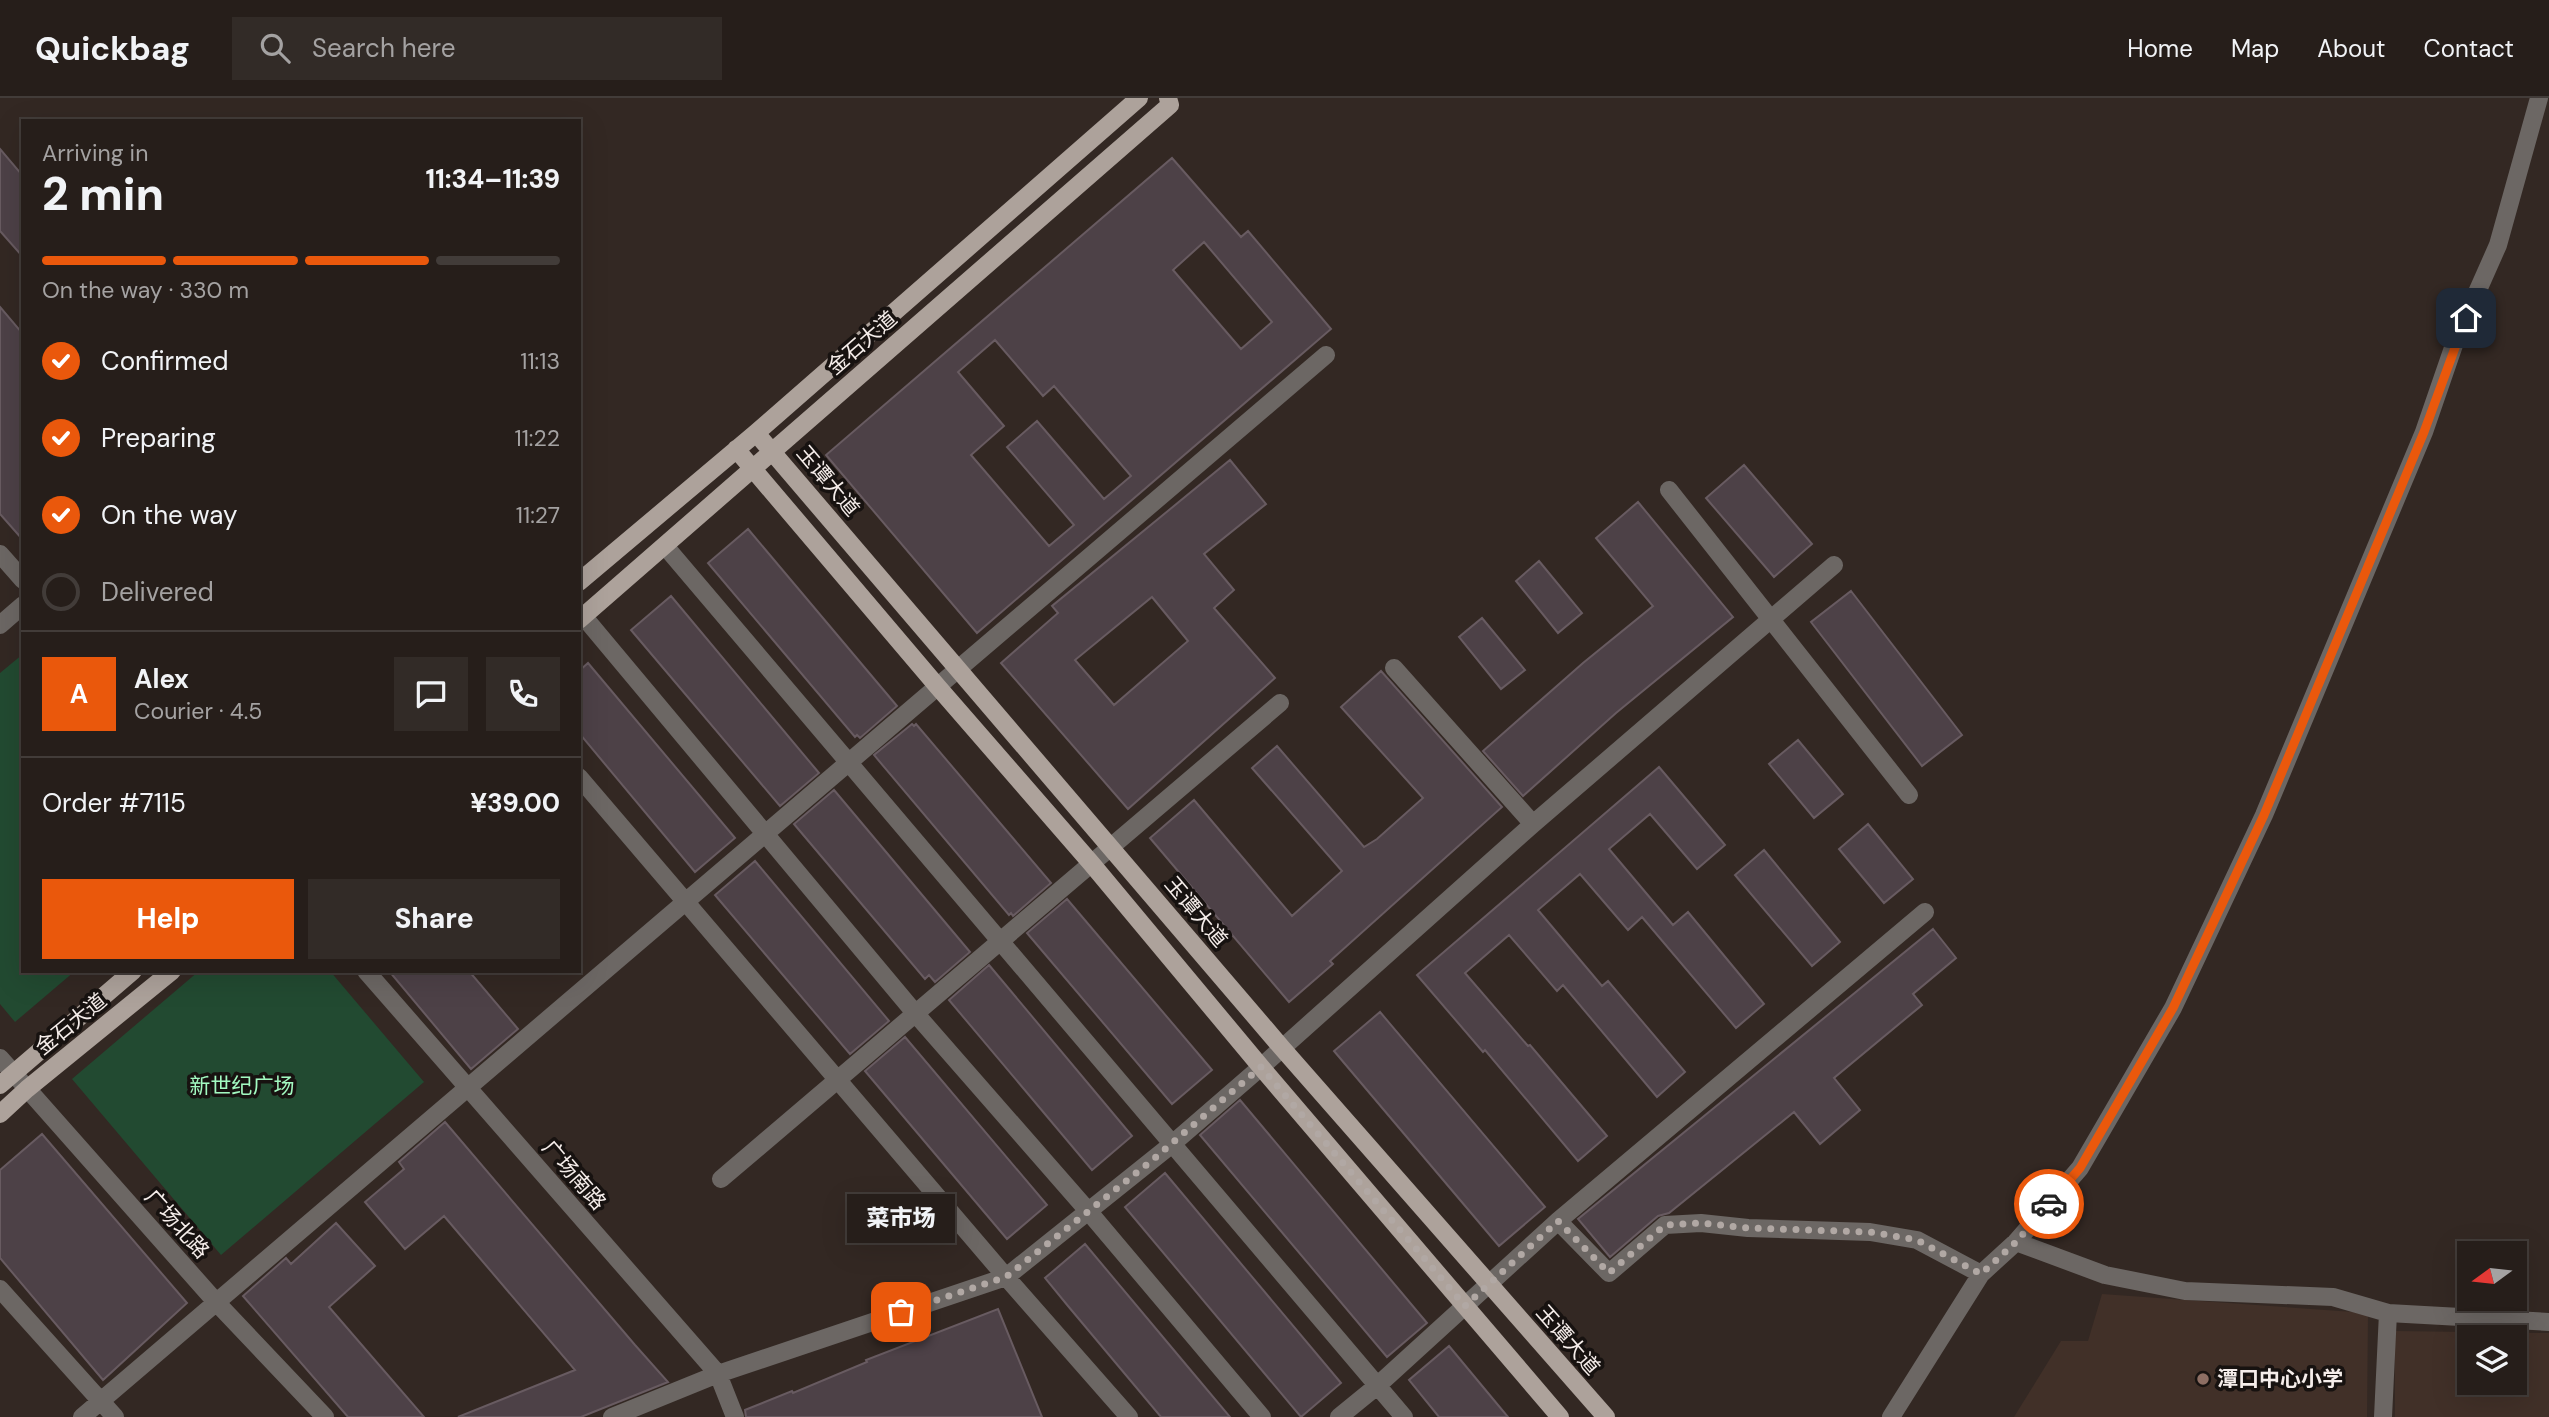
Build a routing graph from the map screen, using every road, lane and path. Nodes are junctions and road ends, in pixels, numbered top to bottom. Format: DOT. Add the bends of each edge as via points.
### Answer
graph roads {
  1 [pos="1139,98"];
  2 [pos="1168,98"];
  3 [pos="2539,98"];
  4 [pos="1326,355"];
  5 [pos="756,433"];
  6 [pos="736,449"];
  7 [pos="773,450"];
  8 [pos="754,468"];
  9 [pos="1669,490"];
  10 [pos="664,546"];
  11 [pos="0,554"];
  12 [pos="1834,565"];
  13 [pos="21,578"];
  14 [pos="581,580"];
  15 [pos="21,607"];
  16 [pos="582,619"];
  17 [pos="1771,620"];
  18 [pos="0,625"];
  19 [pos="1394,668"];
  20 [pos="957,670"];
  21 [pos="937,687"];
  22 [pos="1280,703"];
  23 [pos="847,764"];
  24 [pos="581,779"];
  25 [pos="1909,794"];
  26 [pos="1533,824"];
  27 [pos="765,835"];
  28 [pos="1111,847"];
  29 [pos="1091,863"];
  30 [pos="685,903"];
  31 [pos="1924,912"];
  32 [pos="999,941"];
  33 [pos="131,973"];
  34 [pos="170,973"];
  35 [pos="368,973"];
  36 [pos="915,1013"];
  37 [pos="1282,1048"];
  38 [pos="0,1058"];
  39 [pos="1261,1067"];
  40 [pos="7,1079"];
  41 [pos="837,1080"];
  42 [pos="27,1089"];
  43 [pos="0,1114"];
  44 [pos="1171,1145"];
  45 [pos="721,1179"];
  46 [pos="1089,1212"];
  47 [pos="1558,1221"];
  48 [pos="2016,1242"];
  49 [pos="1981,1274"];
  50 [pos="1006,1277"];
  51 [pos="1489,1283"];
  52 [pos="0,1289"];
  53 [pos="216,1302"];
  54 [pos="1465,1306"];
  55 [pos="2388,1313"];
  56 [pos="2549,1322"];
  57 [pos="718,1374"];
  58 [pos="1377,1386"];
  59 [pos="101,1401"];
  60 [pos="82,1417"];
  61 [pos="116,1417"];
  62 [pos="325,1417"];
  63 [pos="612,1417"];
  64 [pos="735,1417"];
  65 [pos="1129,1417"];
  66 [pos="1262,1417"];
  67 [pos="1339,1417"];
  68 [pos="1404,1417"];
  69 [pos="1560,1417"];
  70 [pos="1606,1417"];
  71 [pos="1891,1417"];
  72 [pos="2383,1417"];
  1 -- 5 [label="main road, 金石大道"];
  2 -- 7 [label="main road, 金石大道" via="1170,104"];
  3 -- 48 [label="street" via="2498,245 2264,815 2173,1008 2080,1168"];
  4 -- 20 [label="street"];
  5 -- 6 [label="main road, 金石大道"];
  5 -- 7 [label="main road, 玉谭大道"];
  6 -- 8 [label="main road"];
  6 -- 14 [label="main road, 金石大道"];
  7 -- 8 [label="main road, 金石大道"];
  7 -- 20 [label="main road, 玉谭大道"];
  8 -- 10 [label="main road, 金石大道"];
  8 -- 21 [label="main road"];
  9 -- 17 [label="street"];
  10 -- 16 [label="main road, 金石大道"];
  10 -- 23 [label="street"];
  11 -- 13 [label="street"];
  12 -- 17 [label="street"];
  15 -- 18 [label="street"];
  16 -- 27 [label="street"];
  17 -- 25 [label="street"];
  17 -- 26 [label="street"];
  19 -- 26 [label="street"];
  20 -- 21 [label="street"];
  20 -- 28 [label="main road, 玉谭大道"];
  21 -- 23 [label="street"];
  21 -- 29 [label="main road"];
  22 -- 28 [label="street"];
  23 -- 27 [label="street"];
  23 -- 32 [label="street"];
  24 -- 30 [label="street"];
  26 -- 37 [label="street"];
  27 -- 30 [label="street"];
  27 -- 36 [label="street"];
  28 -- 29 [label="street"];
  28 -- 37 [label="main road, 玉谭大道"];
  29 -- 32 [label="street"];
  29 -- 39 [label="main road"];
  30 -- 41 [label="street"];
  30 -- 53 [label="street"];
  31 -- 47 [label="street"];
  32 -- 36 [label="street"];
  32 -- 44 [label="street"];
  33 -- 40 [label="main road, 金石大道"];
  34 -- 42 [label="main road, 金石大道"];
  35 -- 57 [label="street, 广场南路"];
  36 -- 41 [label="street"];
  36 -- 46 [label="street"];
  37 -- 39 [label="street"];
  37 -- 51 [label="main road, 玉谭大道"];
  38 -- 40 [label="street, 广场北路"];
  39 -- 44 [label="street"];
  39 -- 54 [label="main road"];
  40 -- 42 [label="street, 广场北路"];
  41 -- 45 [label="street"];
  41 -- 50 [label="street"];
  42 -- 43 [label="main road, 金石大道"];
  42 -- 53 [label="street, 广场北路"];
  44 -- 46 [label="street"];
  44 -- 58 [label="street"];
  46 -- 50 [label="street"];
  46 -- 66 [label="street"];
  47 -- 49 [label="street" via="1609,1273 1665,1225 1701,1223 1870,1232 1917,1240"];
  47 -- 51 [label="street"];
  48 -- 49 [label="street"];
  48 -- 55 [label="street" via="2105,1275 2185,1291 2333,1297"];
  49 -- 71 [label="street"];
  50 -- 57 [label="street"];
  50 -- 65 [label="street"];
  51 -- 54 [label="street"];
  51 -- 70 [label="main road, 玉谭大道"];
  52 -- 59 [label="street"];
  53 -- 59 [label="street"];
  53 -- 62 [label="street, 广场北路"];
  54 -- 58 [label="street"];
  54 -- 69 [label="main road"];
  55 -- 56 [label="street"];
  55 -- 72 [label="street"];
  57 -- 63 [label="street"];
  57 -- 64 [label="street, 广场南路"];
  58 -- 67 [label="street"];
  58 -- 68 [label="street"];
  59 -- 60 [label="street"];
  59 -- 61 [label="street"];
}
